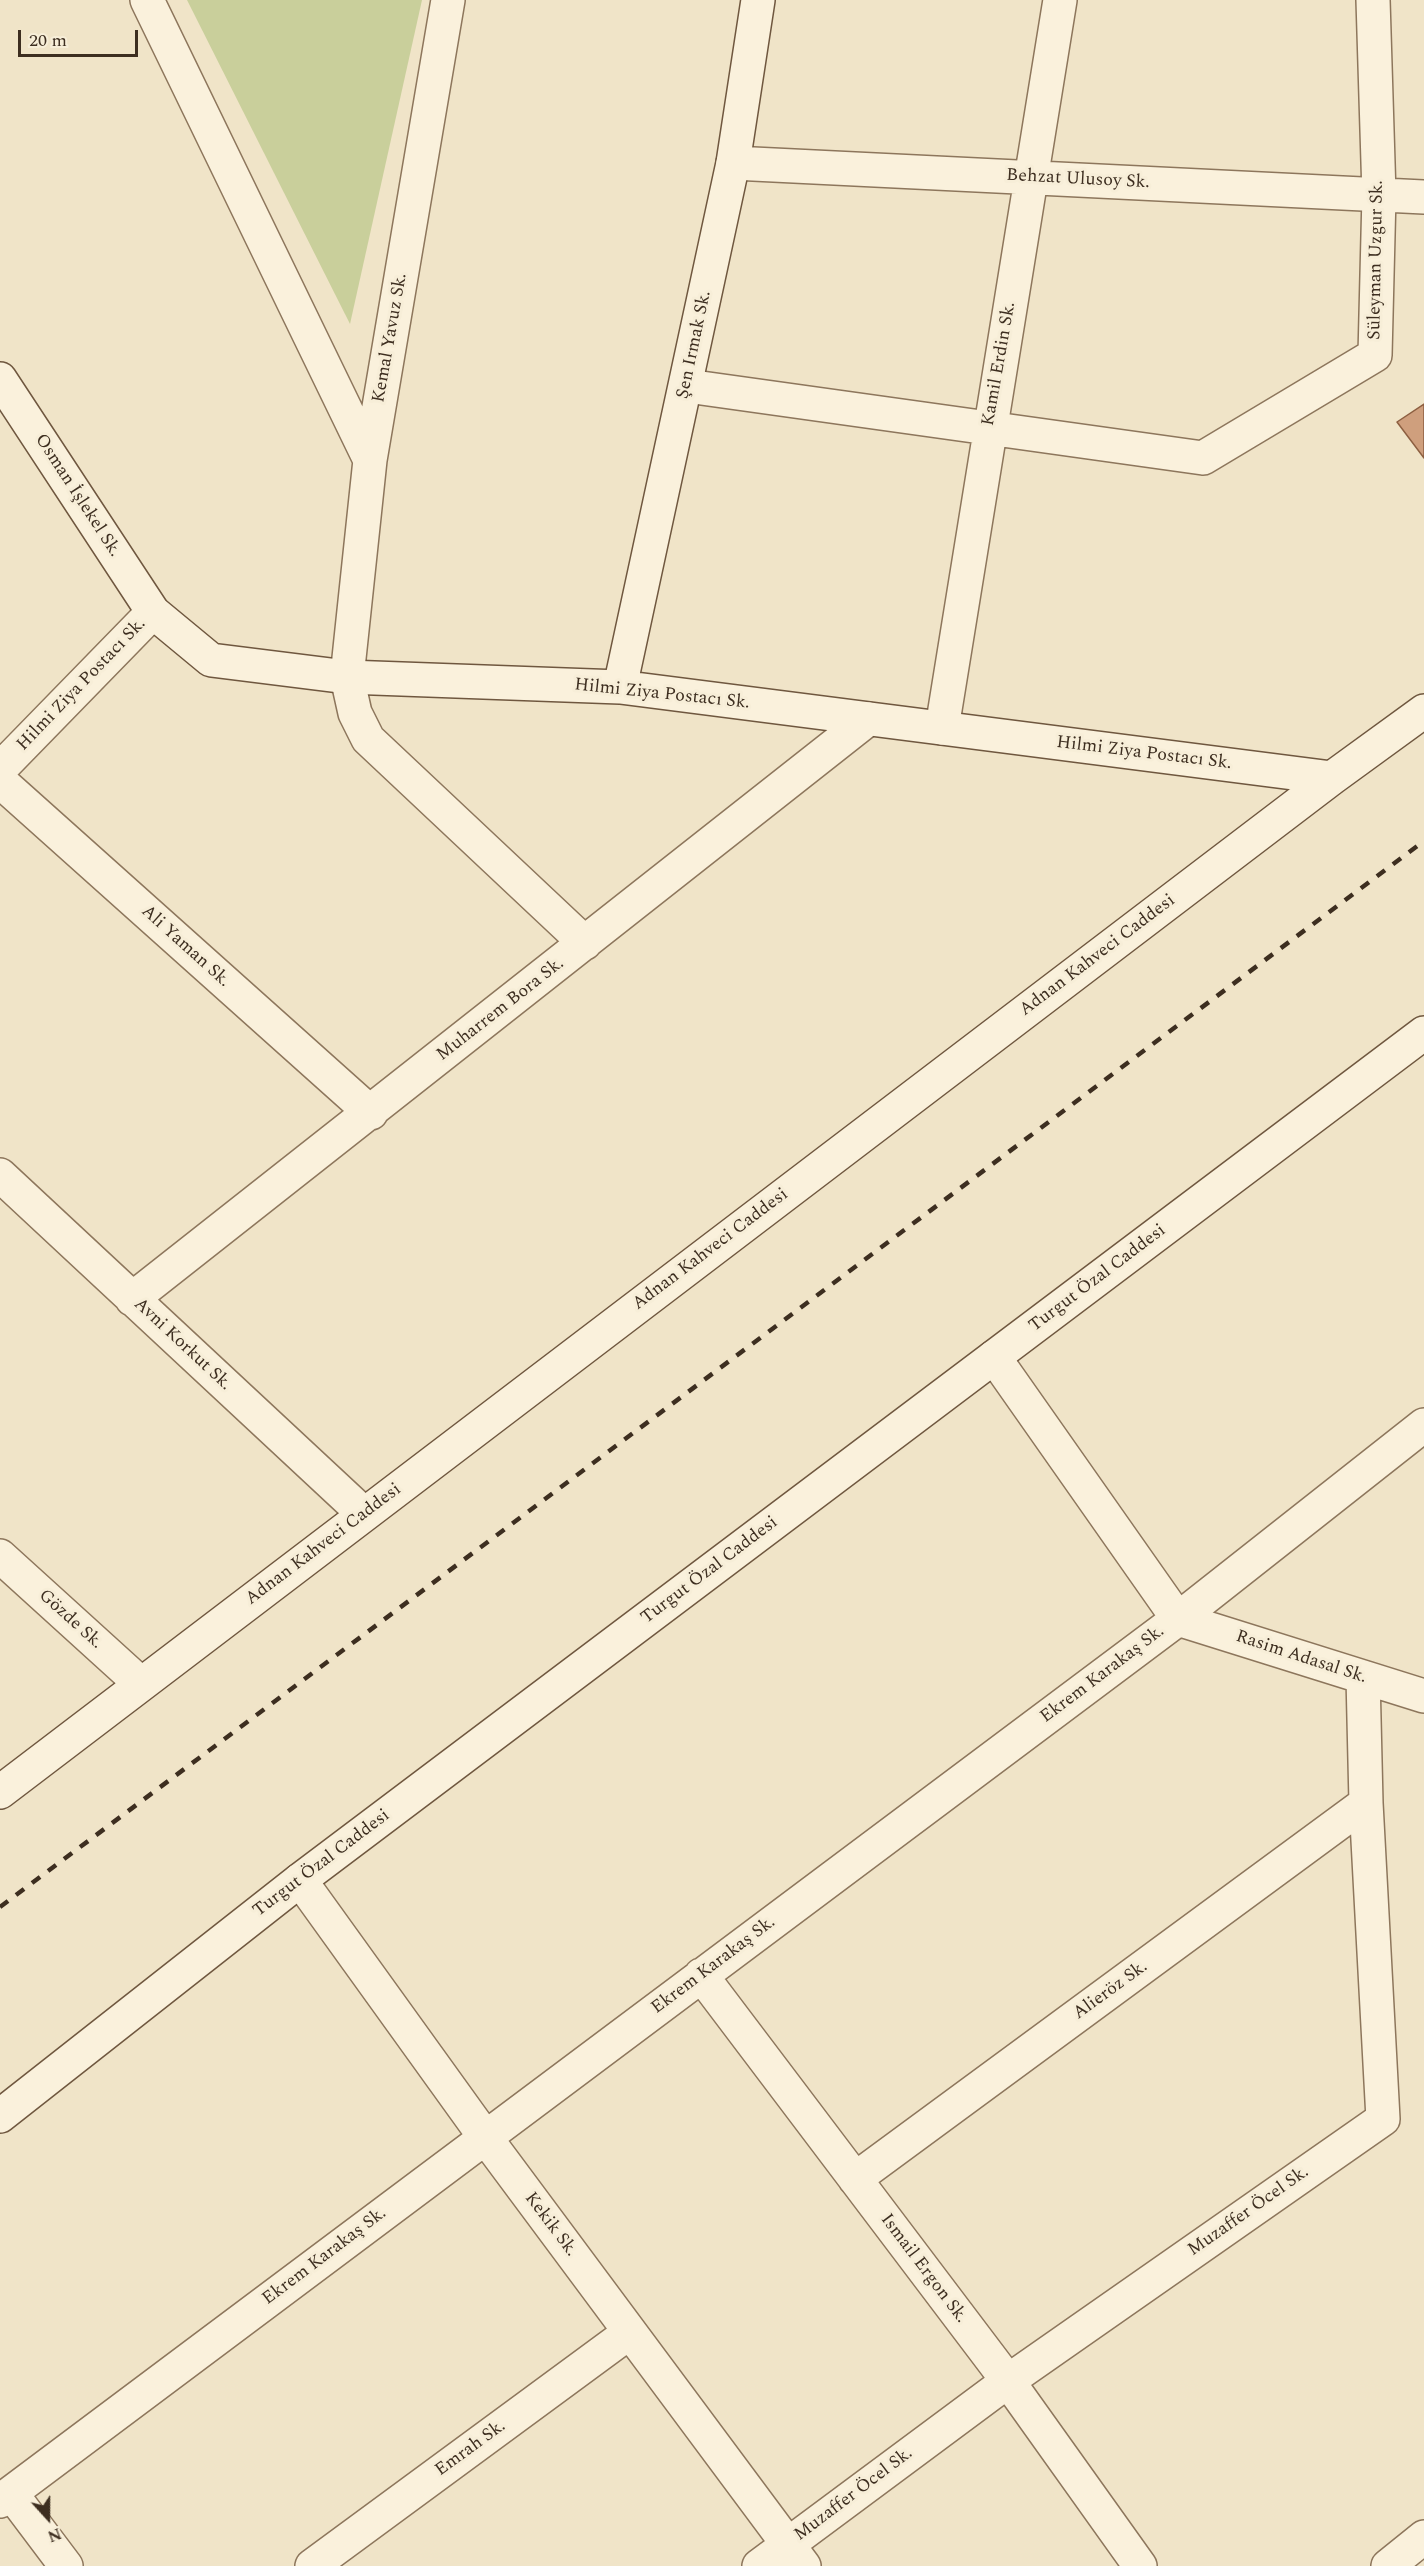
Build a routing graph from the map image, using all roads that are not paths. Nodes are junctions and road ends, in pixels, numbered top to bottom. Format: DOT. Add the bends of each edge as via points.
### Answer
graph roads {
  1 [pos="147,0"];
  2 [pos="448,0"];
  3 [pos="758,0"];
  4 [pos="1060,0"];
  5 [pos="1373,0"];
  6 [pos="733,163"];
  7 [pos="1032,178"];
  8 [pos="1379,195"];
  9 [pos="1424,197"];
  10 [pos="0,380"];
  11 [pos="687,386"];
  12 [pos="989,428"];
  13 [pos="370,460"];
  14 [pos="153,612"];
  15 [pos="347,677"];
  16 [pos="620,687"];
  17 [pos="1424,711"];
  18 [pos="868,719"];
  19 [pos="942,728"];
  20 [pos="0,769"];
  21 [pos="1332,778"];
  22 [pos="0,781"];
  23 [pos="585,943"];
  24 [pos="1424,1033"];
  25 [pos="371,1113"];
  26 [pos="0,1175"];
  27 [pos="132,1299"];
  28 [pos="994,1358"];
  29 [pos="1424,1425"];
  30 [pos="364,1514"];
  31 [pos="0,1556"];
  32 [pos="1178,1619"];
  33 [pos="1363,1677"];
  34 [pos="141,1684"];
  35 [pos="1424,1696"];
  36 [pos="0,1792"];
  37 [pos="1366,1803"];
  38 [pos="300,1880"];
  39 [pos="701,1976"];
  40 [pos="0,2116"];
  41 [pos="485,2138"];
  42 [pos="855,2179"];
  43 [pos="630,2332"];
  44 [pos="1008,2381"];
  45 [pos="6,2497"];
  46 [pos="1424,2537"];
  47 [pos="796,2555"];
  48 [pos="66,2566"];
  49 [pos="312,2566"];
  50 [pos="759,2566"];
  51 [pos="1140,2566"];
  52 [pos="1388,2566"];
  1 -- 13 [label="street"];
  2 -- 13 [label="street, Kemal Yavuz Sk."];
  3 -- 6 [label="street, Şen Irmak Sk."];
  4 -- 7 [label="street, Kamil Erdin Sk."];
  5 -- 8 [label="street, Süleyman Uzgur Sk."];
  6 -- 7 [label="street, Behzat Ulusoy Sk."];
  6 -- 11 [label="street, Şen Irmak Sk."];
  7 -- 8 [label="street, Behzat Ulusoy Sk."];
  7 -- 12 [label="street, Kamil Erdin Sk."];
  8 -- 9 [label="street, Behzat Ulusoy Sk."];
  8 -- 12 [label="street, Süleyman Uzgur Sk." via="1375,355 1203,458"];
  10 -- 14 [label="street, Osman İşlekel Sk."];
  11 -- 12 [label="street"];
  11 -- 16 [label="street, Şen Irmak Sk."];
  12 -- 19 [label="street, Kamil Erdin Sk."];
  13 -- 15 [label="street, Kemal Yavuz Sk."];
  14 -- 15 [label="street, Hilmi Ziya Postacı Sk." via="211,660"];
  14 -- 20 [label="street, Hilmi Ziya Postacı Sk."];
  15 -- 16 [label="street, Hilmi Ziya Postacı Sk."];
  15 -- 23 [label="street, Kemal Yavuz Sk." via="355,713 368,739"];
  16 -- 18 [label="street, Hilmi Ziya Postacı Sk."];
  17 -- 21 [label="street, Adnan Kahveci Caddesi"];
  18 -- 19 [label="street, Hilmi Ziya Postacı Sk."];
  18 -- 23 [label="street, Muharrem Bora Sk."];
  19 -- 21 [label="street, Hilmi Ziya Postacı Sk."];
  21 -- 30 [label="street, Adnan Kahveci Caddesi"];
  22 -- 25 [label="street, Ali Yaman Sk."];
  23 -- 25 [label="street, Muharrem Bora Sk."];
  24 -- 28 [label="street, Turgut Özal Caddesi"];
  25 -- 27 [label="street, Muharrem Bora Sk."];
  26 -- 27 [label="street, Avni Korkut Sk."];
  27 -- 30 [label="street, Avni Korkut Sk."];
  28 -- 32 [label="street"];
  28 -- 38 [label="street, Turgut Özal Caddesi"];
  29 -- 32 [label="street, Ekrem Karakaş Sk."];
  30 -- 34 [label="street, Adnan Kahveci Caddesi"];
  31 -- 34 [label="street, Gözde Sk."];
  32 -- 33 [label="street, Rasim Adasal Sk."];
  32 -- 39 [label="street, Ekrem Karakaş Sk."];
  33 -- 35 [label="street, Rasim Adasal Sk."];
  33 -- 37 [label="street, Muzaffer Öcel Sk."];
  34 -- 36 [label="street, Adnan Kahveci Caddesi"];
  37 -- 42 [label="street, Alieröz Sk."];
  37 -- 44 [label="street, Muzaffer Öcel Sk." via="1383,2119"];
  38 -- 40 [label="street, Turgut Özal Caddesi"];
  38 -- 41 [label="street, Kekik Sk."];
  39 -- 41 [label="street, Ekrem Karakaş Sk."];
  39 -- 42 [label="street, Ismail Ergon Sk."];
  41 -- 43 [label="street, Kekik Sk."];
  41 -- 45 [label="street, Ekrem Karakaş Sk."];
  42 -- 44 [label="street, Ismail Ergon Sk."];
  43 -- 47 [label="street, Kekik Sk."];
  43 -- 49 [label="street, Emrah Sk."];
  44 -- 47 [label="street, Muzaffer Öcel Sk."];
  44 -- 51 [label="street, Ismail Ergon Sk."];
  45 -- 48 [label="street"];
  46 -- 52 [label="street"];
  47 -- 50 [label="street, Muzaffer Öcel Sk."];
}
